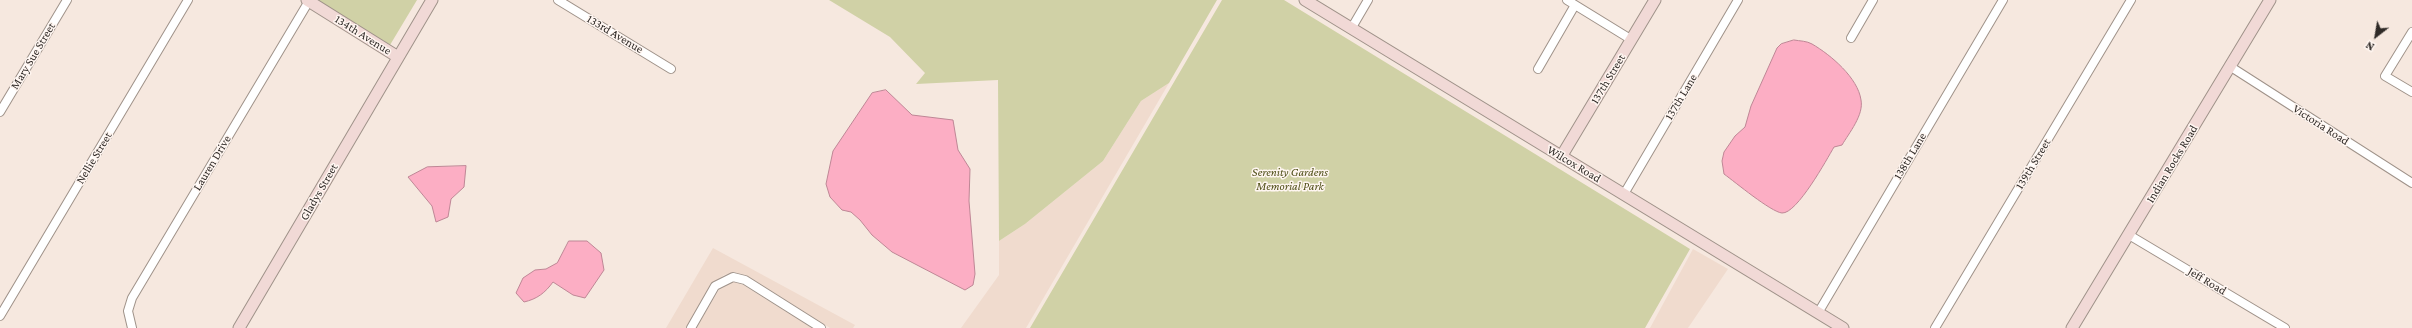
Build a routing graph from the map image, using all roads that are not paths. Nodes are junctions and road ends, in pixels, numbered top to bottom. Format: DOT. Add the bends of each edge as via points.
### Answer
graph roads {
  1 [pos="67,0"];
  2 [pos="188,0"];
  3 [pos="432,0"];
  4 [pos="558,0"];
  5 [pos="1305,0"];
  6 [pos="1368,0"];
  7 [pos="1567,0"];
  8 [pos="1655,0"];
  9 [pos="1738,0"];
  10 [pos="1873,0"];
  11 [pos="2003,0"];
  12 [pos="2131,0"];
  13 [pos="2270,0"];
  14 [pos="308,1"];
  15 [pos="1575,5"];
  16 [pos="1351,29"];
  17 [pos="2412,32"];
  18 [pos="1851,38"];
  19 [pos="1632,40"];
  20 [pos="398,57"];
  21 [pos="2231,67"];
  22 [pos="671,68"];
  23 [pos="1538,69"];
  24 [pos="2412,92"];
  25 [pos="0,112"];
  26 [pos="1561,157"];
  27 [pos="2412,184"];
  28 [pos="1624,194"];
  29 [pos="2129,235"];
  30 [pos="1818,313"];
  31 [pos="0,316"];
  32 [pos="132,328"];
  33 [pos="240,328"];
  34 [pos="691,328"];
  35 [pos="821,328"];
  36 [pos="1843,328"];
  37 [pos="1935,328"];
  38 [pos="2072,328"];
  39 [pos="2285,328"];
  1 -- 25 [label="street, Mary Sue Street"];
  2 -- 31 [label="street, Nellie Street"];
  3 -- 20 [label="street, Gladys Street"];
  4 -- 22 [label="street, 133rd Avenue"];
  5 -- 16 [label="street, Wilcox Road"];
  6 -- 16 [label="street"];
  7 -- 15 [label="street"];
  8 -- 19 [label="street, 137th Street"];
  9 -- 28 [label="street, 137th Lane"];
  10 -- 18 [label="street"];
  11 -- 30 [label="street, 138th Lane"];
  12 -- 37 [label="street, 139th Street"];
  13 -- 21 [label="street, Indian Rocks Road"];
  14 -- 20 [label="street, 134th Avenue"];
  14 -- 32 [label="street, Lauren Drive" via="132,298 128,311"];
  15 -- 19 [label="street"];
  15 -- 23 [label="street"];
  16 -- 26 [label="street, Wilcox Road"];
  17 -- 24 [label="street" via="2385,76"];
  19 -- 26 [label="street, 137th Street"];
  20 -- 33 [label="street, Gladys Street"];
  21 -- 27 [label="street, Victoria Road"];
  21 -- 29 [label="street, Indian Rocks Road"];
  26 -- 28 [label="street, Wilcox Road"];
  28 -- 30 [label="street, Wilcox Road"];
  29 -- 38 [label="street, Indian Rocks Road"];
  29 -- 39 [label="street, Jeff Road"];
  30 -- 36 [label="street, Wilcox Road"];
  34 -- 35 [label="street" via="716,286 733,276 745,280"];
}
